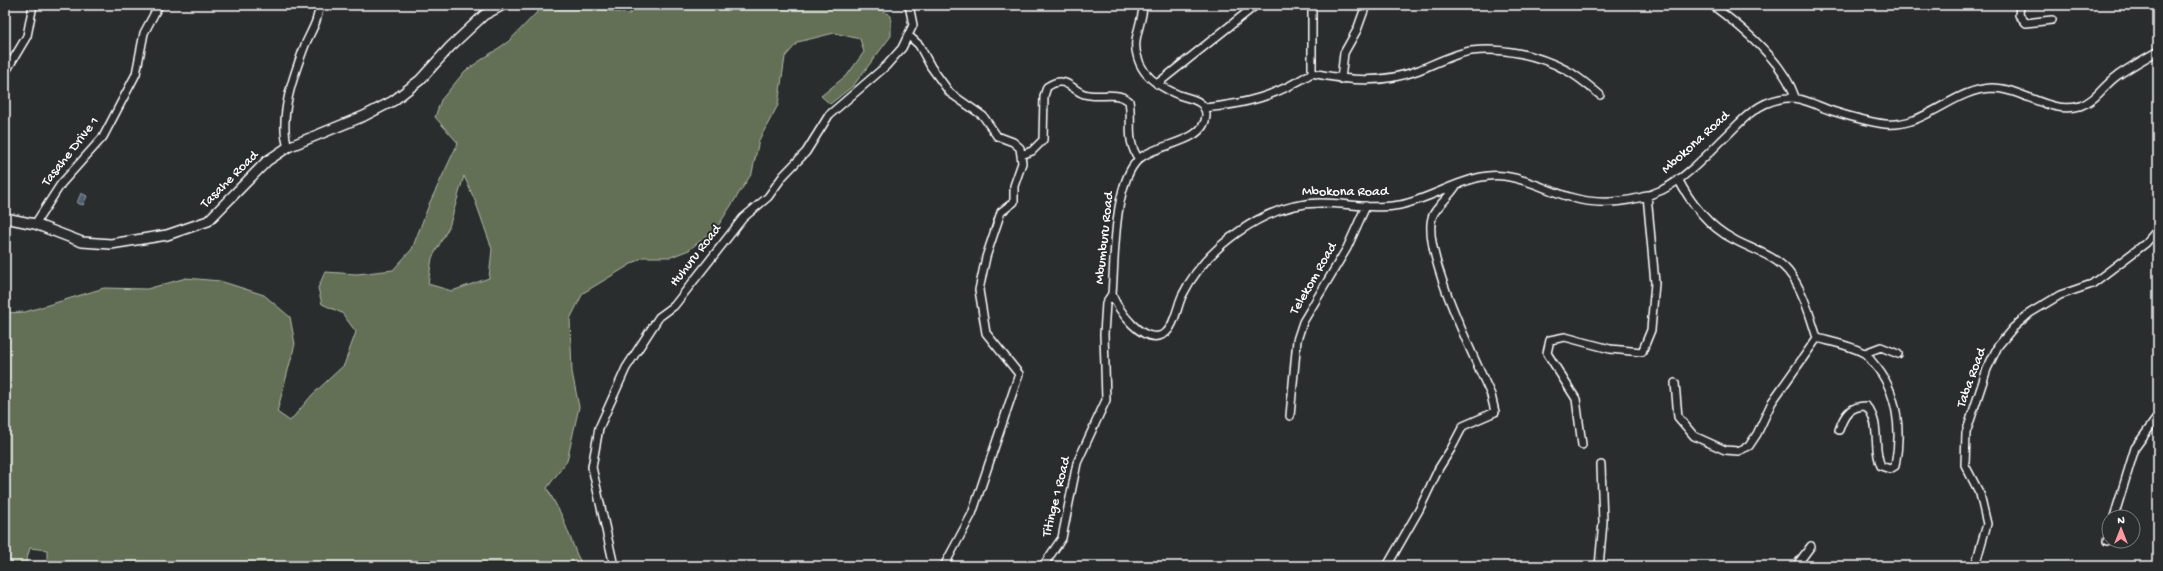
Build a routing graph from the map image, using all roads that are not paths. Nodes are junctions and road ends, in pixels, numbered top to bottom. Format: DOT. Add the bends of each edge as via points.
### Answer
graph roads {
  1 [pos="33,5"];
  2 [pos="159,5"];
  3 [pos="319,5"];
  4 [pos="503,5"];
  5 [pos="909,5"];
  6 [pos="1143,5"];
  7 [pos="1256,5"];
  8 [pos="1312,5"];
  9 [pos="1366,5"];
  10 [pos="1712,5"];
  11 [pos="2020,5"];
  12 [pos="2052,20"];
  13 [pos="909,36"];
  14 [pos="2158,51"];
  15 [pos="5,73"];
  16 [pos="1312,73"];
  17 [pos="1341,80"];
  18 [pos="1158,84"];
  19 [pos="1600,95"];
  20 [pos="1795,97"];
  21 [pos="1204,108"];
  22 [pos="288,147"];
  23 [pos="1021,155"];
  24 [pos="1139,159"];
  25 [pos="1678,179"];
  26 [pos="1456,186"];
  27 [pos="1647,195"];
  28 [pos="1366,206"];
  29 [pos="5,218"];
  30 [pos="36,224"];
  31 [pos="2158,229"];
  32 [pos="1112,294"];
  33 [pos="1817,338"];
  34 [pos="1865,353"];
  35 [pos="1898,354"];
  36 [pos="1675,383"];
  37 [pos="1290,416"];
  38 [pos="2158,416"];
  39 [pos="1839,430"];
  40 [pos="1582,446"];
  41 [pos="1601,465"];
  42 [pos="2116,509"];
  43 [pos="1811,546"];
  44 [pos="614,566"];
  45 [pos="944,566"];
  46 [pos="1043,566"];
  47 [pos="1387,566"];
  48 [pos="1599,566"];
  49 [pos="1796,566"];
  50 [pos="1975,566"];
  1 -- 15 [label="street" via="27,36"];
  2 -- 30 [label="street, Tasahe Drive 1" via="144,33 136,74 103,137 61,184"];
  3 -- 22 [label="street" via="319,16 291,86 284,135"];
  4 -- 22 [label="street, Tasahe Road" via="484,15 420,80 393,101 364,116"];
  5 -- 13 [label="street, Huhuru Road" via="913,25"];
  6 -- 18 [label="street" via="1136,54 1141,67"];
  7 -- 18 [label="street"];
  8 -- 16 [label="street"];
  9 -- 17 [label="street" via="1357,30 1344,53"];
  10 -- 20 [label="street" via="1753,40 1781,70"];
  11 -- 12 [label="street" via="2018,15 2026,23"];
  13 -- 23 [label="street" via="919,44 931,67 950,93 983,116 997,136 1013,142 1020,148"];
  13 -- 44 [label="street, Huhuru Road" via="886,66 829,115 806,152 783,176 768,197 743,218 674,306 659,317 626,368 599,428 592,466"];
  14 -- 20 [label="street" via="2114,78 2097,97 2069,109 2015,92 1988,89 1970,93 1913,121 1889,124 1832,111"];
  16 -- 17 [label="street"];
  16 -- 21 [label="street" via="1291,86 1263,98 1234,105"];
  17 -- 19 [label="street" via="1370,81 1415,72 1470,51 1503,52 1521,54 1567,70"];
  18 -- 21 [label="street" via="1195,100"];
  20 -- 25 [label="street, Mbokona Road" via="1764,104 1750,112 1723,140"];
  21 -- 24 [label="street, Mbumburu Road" via="1205,122 1201,129 1184,141 1150,151"];
  22 -- 30 [label="street, Tasahe Road" via="267,161 208,221 167,235 111,244 82,242"];
  23 -- 24 [label="street" via="1032,151 1043,140 1044,96 1047,87 1059,82 1068,83 1085,94 1111,94 1123,96 1129,101 1132,112 1130,141 1133,152"];
  23 -- 45 [label="street" via="1022,163 1014,186 1014,202 1001,212 986,257 980,290 986,333 1019,374 972,514"];
  24 -- 32 [label="street, Mbumburu Road" via="1126,176 1120,197"];
  25 -- 27 [label="street, Mbokona Road" via="1663,189"];
  25 -- 33 [label="street" via="1687,196 1705,217 1732,239 1765,253 1788,272 1803,298"];
  26 -- 27 [label="street, Mbokona Road" via="1483,177 1503,176 1522,179 1572,198 1592,202 1612,202"];
  26 -- 28 [label="street, Mbokona Road" via="1399,205"];
  26 -- 47 [label="street" via="1433,215 1431,236 1438,266 1495,412 1463,426"];
  27 -- 40 [label="street" via="1655,283 1651,330 1642,352 1610,349 1565,337 1550,340 1547,353 1576,399"];
  28 -- 32 [label="street, Mbokona Road" via="1322,203 1294,206 1241,231 1210,256 1195,275 1183,295 1169,329 1164,334 1142,334 1115,302"];
  28 -- 37 [label="street, Telekom Road" via="1348,248 1303,322 1298,340"];
  29 -- 30 [label="street, Tasahe Road"];
  31 -- 50 [label="street, Taba Road" via="2146,243 2092,284 2060,295 2030,313 1998,346 1987,369 1966,433 1965,465 1980,494 1987,524"];
  32 -- 46 [label="street, Titinge 1 Road" via="1106,303 1104,334 1106,400 1077,463 1062,538"];
  33 -- 34 [label="street"];
  33 -- 36 [label="street" via="1772,402 1749,446 1738,451 1725,450 1694,436 1678,417"];
  34 -- 35 [label="street" via="1881,347"];
  34 -- 39 [label="street" via="1881,372 1892,395 1898,422 1895,466 1890,469 1881,466 1877,457 1873,414 1866,406 1858,406 1846,413"];
  38 -- 42 [label="street" via="2134,448"];
  41 -- 48 [label="street" via="1603,522"];
  43 -- 49 [label="street"];
}
